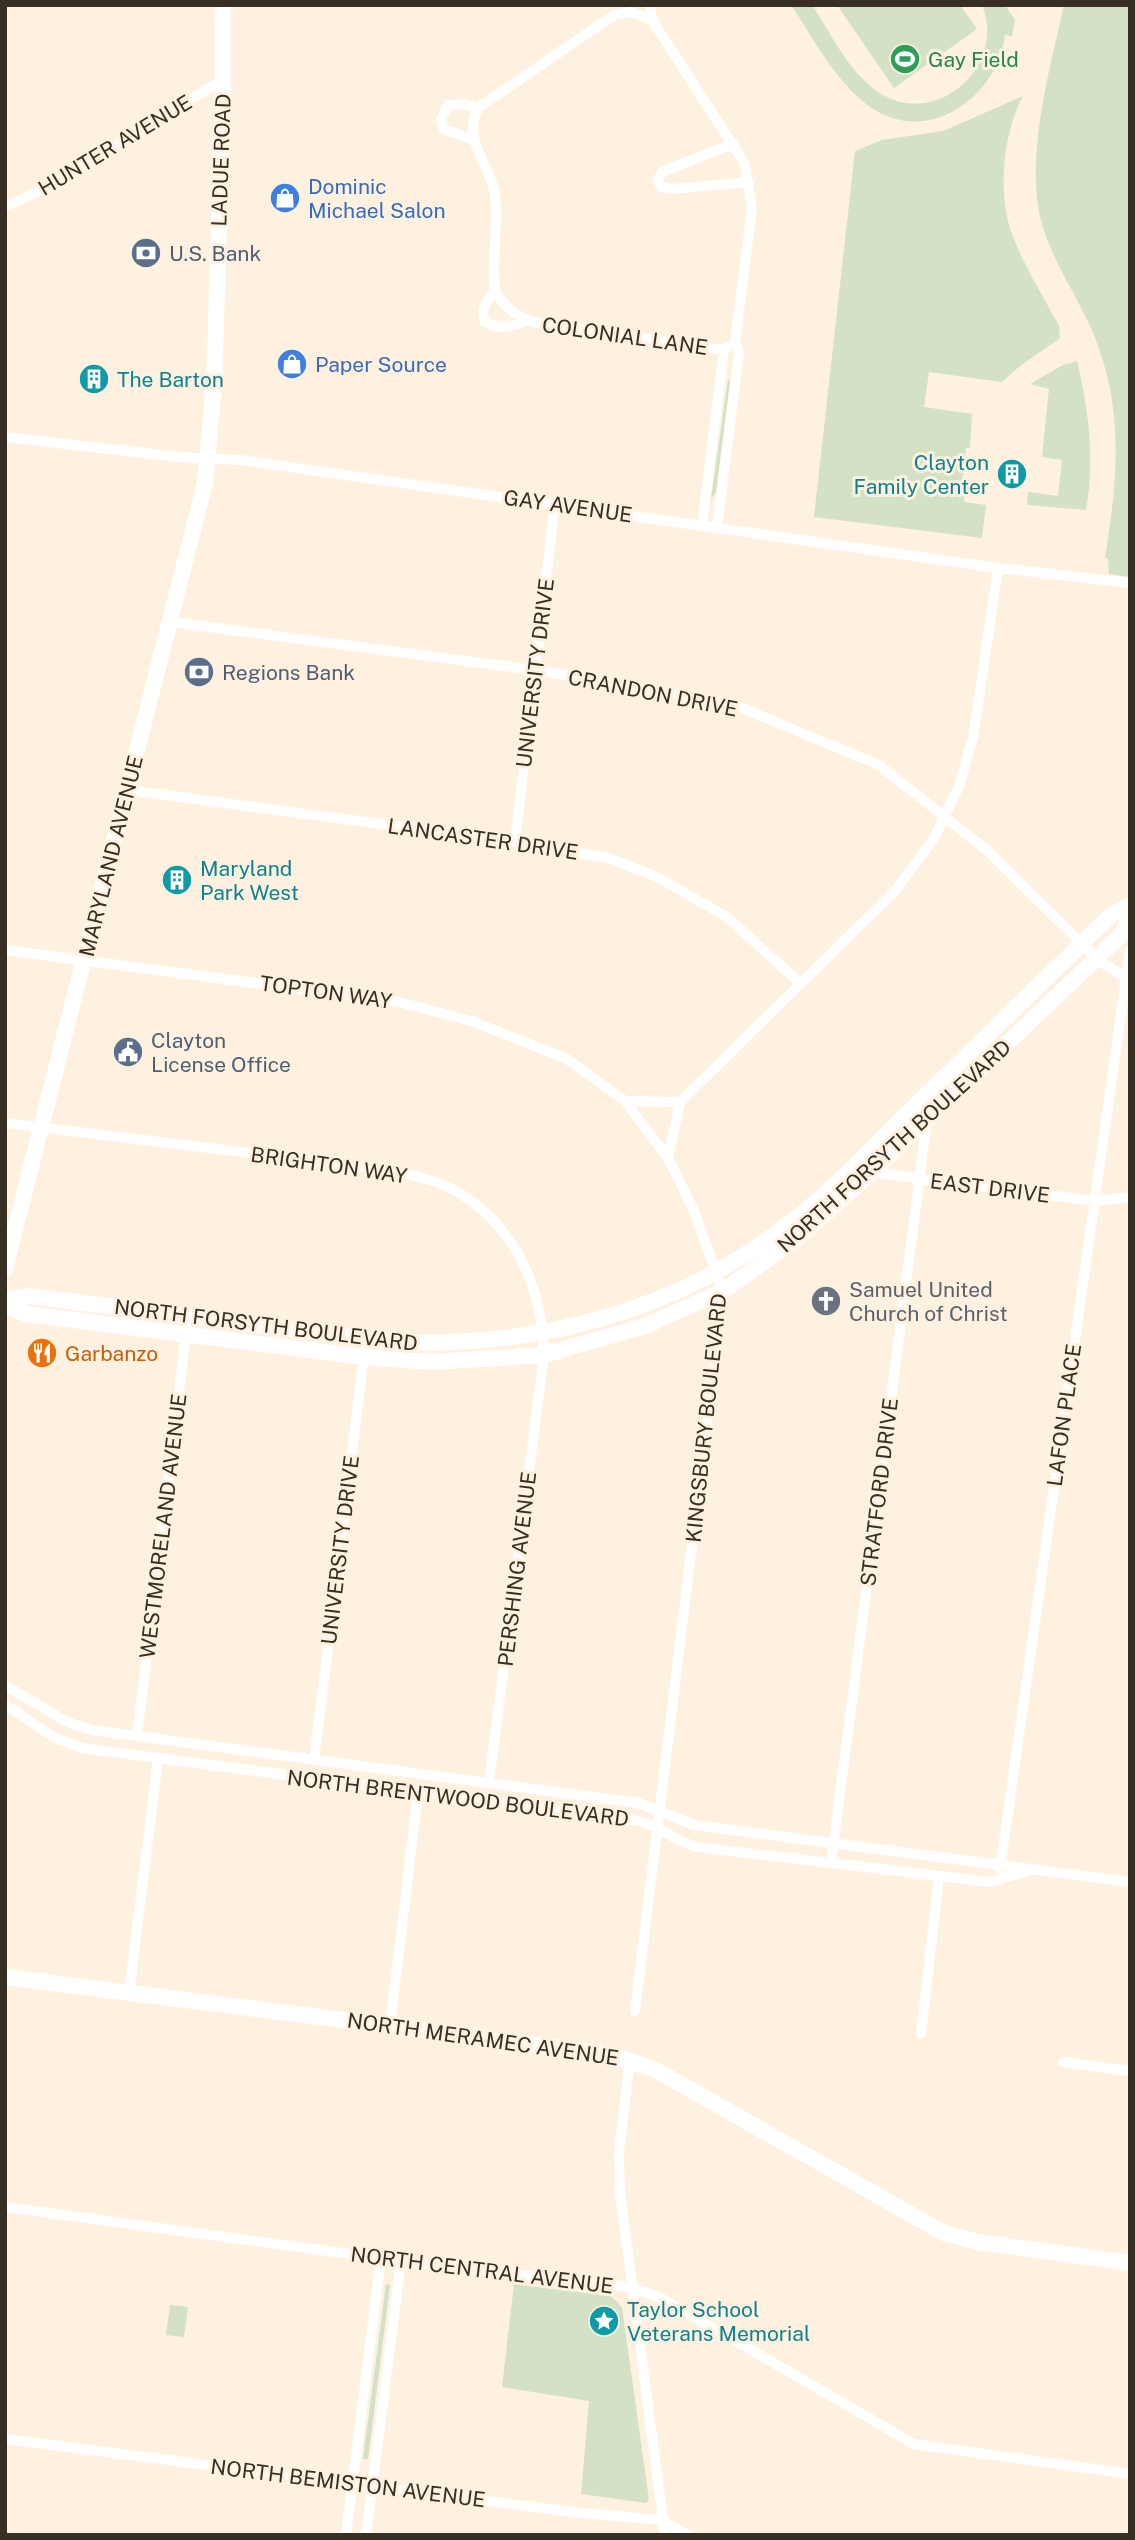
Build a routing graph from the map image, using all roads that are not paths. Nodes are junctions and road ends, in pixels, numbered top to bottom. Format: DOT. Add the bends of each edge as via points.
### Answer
graph roads {
  1 [pos="223,5"];
  2 [pos="650,5"];
  3 [pos="615,10"];
  4 [pos="652,20"];
  5 [pos="224,79"];
  6 [pos="478,108"];
  7 [pos="472,139"];
  8 [pos="734,143"];
  9 [pos="749,182"];
  10 [pos="5,207"];
  11 [pos="495,290"];
  12 [pos="526,320"];
  13 [pos="735,341"];
  14 [pos="724,350"];
  15 [pos="721,381"];
  16 [pos="735,381"];
  17 [pos="5,437"];
  18 [pos="211,441"];
  19 [pos="209,458"];
  20 [pos="555,504"];
  21 [pos="702,525"];
  22 [pos="717,527"];
  23 [pos="998,568"];
  24 [pos="1130,583"];
  25 [pos="171,622"];
  26 [pos="535,670"];
  27 [pos="128,790"];
  28 [pos="946,816"];
  29 [pos="515,842"];
  30 [pos="1130,905"];
  31 [pos="1130,918"];
  32 [pos="1082,944"];
  33 [pos="5,950"];
  34 [pos="1130,951"];
  35 [pos="1096,958"];
  36 [pos="85,959"];
  37 [pos="1128,980"];
  38 [pos="800,983"];
  39 [pos="625,1101"];
  40 [pos="680,1102"];
  41 [pos="927,1120"];
  42 [pos="5,1123"];
  43 [pos="41,1127"];
  44 [pos="668,1158"];
  45 [pos="850,1169"];
  46 [pos="872,1172"];
  47 [pos="28,1177"];
  48 [pos="920,1179"];
  49 [pos="1130,1197"];
  50 [pos="1094,1201"];
  51 [pos="5,1218"];
  52 [pos="5,1269"];
  53 [pos="716,1272"];
  54 [pos="723,1291"];
  55 [pos="5,1300"];
  56 [pos="5,1306"];
  57 [pos="188,1317"];
  58 [pos="544,1333"];
  59 [pos="186,1334"];
  60 [pos="366,1339"];
  61 [pos="544,1355"];
  62 [pos="364,1357"];
  63 [pos="5,1685"];
  64 [pos="5,1704"];
  65 [pos="137,1736"];
  66 [pos="158,1759"];
  67 [pos="314,1760"];
  68 [pos="489,1782"];
  69 [pos="418,1793"];
  70 [pos="661,1811"];
  71 [pos="658,1829"];
  72 [pos="834,1842"];
  73 [pos="831,1863"];
  74 [pos="1001,1865"];
  75 [pos="1033,1869"];
  76 [pos="939,1877"];
  77 [pos="999,1879"];
  78 [pos="1130,1882"];
  79 [pos="5,1977"];
  80 [pos="129,1993"];
  81 [pos="635,2011"];
  82 [pos="390,2026"];
  83 [pos="921,2034"];
  84 [pos="630,2059"];
  85 [pos="1063,2062"];
  86 [pos="1130,2071"];
  87 [pos="5,2207"];
  88 [pos="382,2258"];
  89 [pos="401,2261"];
  90 [pos="1130,2263"];
  91 [pos="630,2287"];
  92 [pos="5,2439"];
  93 [pos="1130,2474"];
  94 [pos="352,2484"];
  95 [pos="372,2486"];
  96 [pos="662,2520"];
  97 [pos="346,2535"];
  98 [pos="366,2535"];
  99 [pos="665,2535"];
  100 [pos="688,2535"];
  1 -- 5 [label="street, LADUE ROAD"];
  2 -- 4 [label="street, COLONIAL LANE"];
  3 -- 4 [label="street"];
  3 -- 6 [label="street"];
  4 -- 8 [label="street, COLONIAL LANE"];
  5 -- 10 [label="street, HUNTER AVENUE" via="56,183"];
  5 -- 18 [label="street, LADUE ROAD"];
  6 -- 7 [label="street"];
  6 -- 7 [label="street" via="448,106 441,119 444,129"];
  7 -- 11 [label="street, COLONIAL LANE" via="493,184 497,205"];
  8 -- 9 [label="street, COLONIAL LANE"];
  8 -- 9 [label="street" via="662,172 658,180 661,187 671,189"];
  9 -- 13 [label="street, COLONIAL LANE" via="752,209"];
  11 -- 12 [label="street, COLONIAL LANE"];
  11 -- 12 [label="street, COLONIAL LANE" via="485,303 485,322 508,327"];
  12 -- 14 [label="street, COLONIAL LANE"];
  13 -- 14 [label="street, COLONIAL LANE"];
  13 -- 16 [label="street, COLONIAL LANE" via="739,353"];
  14 -- 15 [label="street, COLONIAL LANE"];
  15 -- 16 [label="street" via="727,375"];
  15 -- 21 [label="street, COLONIAL LANE"];
  16 -- 22 [label="street, COLONIAL LANE"];
  17 -- 19 [label="street, GAY AVENUE"];
  18 -- 19 [label="street, MARYLAND AVENUE"];
  19 -- 20 [label="street, GAY AVENUE"];
  19 -- 25 [label="street, MARYLAND AVENUE"];
  20 -- 21 [label="street, GAY AVENUE"];
  20 -- 26 [label="street, UNIVERSITY DRIVE"];
  21 -- 22 [label="street, GAY AVENUE"];
  22 -- 23 [label="street, GAY AVENUE"];
  23 -- 24 [label="street, GAY AVENUE"];
  23 -- 28 [label="street" via="973,738"];
  25 -- 26 [label="street, CRANDON DRIVE"];
  25 -- 27 [label="street, MARYLAND AVENUE"];
  26 -- 28 [label="street, CRANDON DRIVE" via="730,703 879,765"];
  26 -- 29 [label="street, UNIVERSITY DRIVE"];
  27 -- 29 [label="street, LANCASTER DRIVE"];
  27 -- 36 [label="street, MARYLAND AVENUE"];
  28 -- 32 [label="street, CRANDON DRIVE" via="1006,867"];
  28 -- 38 [label="street" via="895,891"];
  29 -- 38 [label="street, LANCASTER DRIVE" via="608,858 655,876 727,917"];
  30 -- 32 [label="street, NORTH FORSYTH BOULEVARD" via="1112,914"];
  31 -- 35 [label="street, NORTH FORSYTH BOULEVARD" via="1121,935"];
  32 -- 35 [label="street, CRANDON DRIVE"];
  32 -- 45 [label="street, NORTH FORSYTH BOULEVARD"];
  33 -- 36 [label="street, TOPTON WAY"];
  34 -- 37 [label="street, LAFON PLACE"];
  35 -- 37 [label="street, CRANDON DRIVE"];
  35 -- 41 [label="street, NORTH FORSYTH BOULEVARD"];
  36 -- 39 [label="street, TOPTON WAY" via="423,1008 471,1021 567,1059"];
  36 -- 43 [label="street, MARYLAND AVENUE"];
  37 -- 50 [label="street, LAFON PLACE"];
  38 -- 40 [label="street"];
  39 -- 40 [label="street"];
  39 -- 44 [label="street, TOPTON WAY"];
  40 -- 44 [label="street"];
  41 -- 46 [label="street, NORTH FORSYTH BOULEVARD"];
  41 -- 48 [label="street, STRATFORD DRIVE"];
  42 -- 43 [label="street, BRIGHTON WAY"];
  43 -- 47 [label="street, MARYLAND AVENUE"];
  43 -- 58 [label="street, BRIGHTON WAY" via="389,1170 445,1185 488,1215 519,1256 538,1298"];
  44 -- 53 [label="street, KINGSBURY BOULEVARD"];
  45 -- 46 [label="street, EAST DRIVE"];
  45 -- 53 [label="street, NORTH FORSYTH BOULEVARD" via="774,1235"];
  46 -- 48 [label="street, EAST DRIVE"];
  46 -- 54 [label="street, NORTH FORSYTH BOULEVARD" via="799,1237"];
  47 -- 51 [label="street"];
  47 -- 52 [label="street, MARYLAND AVENUE"];
  48 -- 50 [label="street, EAST DRIVE"];
  48 -- 72 [label="street, STRATFORD DRIVE"];
  49 -- 50 [label="street, EAST DRIVE"];
  50 -- 74 [label="street, LAFON PLACE"];
  53 -- 54 [label="street, KINGSBURY BOULEVARD"];
  53 -- 58 [label="street, NORTH FORSYTH BOULEVARD" via="630,1311"];
  54 -- 61 [label="street, NORTH FORSYTH BOULEVARD" via="645,1326"];
  54 -- 70 [label="street, KINGSBURY BOULEVARD"];
  55 -- 57 [label="street, NORTH FORSYTH BOULEVARD" via="28,1296"];
  56 -- 59 [label="street, NORTH FORSYTH BOULEVARD" via="26,1314"];
  57 -- 59 [label="street, WESTMORELAND AVENUE"];
  57 -- 60 [label="street, NORTH FORSYTH BOULEVARD"];
  58 -- 60 [label="street, NORTH FORSYTH BOULEVARD" via="443,1343"];
  58 -- 61 [label="street, BRIGHTON WAY"];
  59 -- 62 [label="street, NORTH FORSYTH BOULEVARD"];
  59 -- 65 [label="street, WESTMORELAND AVENUE"];
  60 -- 62 [label="street, UNIVERSITY DRIVE"];
  61 -- 62 [label="street, NORTH FORSYTH BOULEVARD" via="459,1363"];
  61 -- 68 [label="street, PERSHING AVENUE"];
  62 -- 67 [label="street, UNIVERSITY DRIVE"];
  63 -- 65 [label="street, NORTH BRENTWOOD BOULEVARD" via="76,1726"];
  64 -- 66 [label="street, NORTH BRENTWOOD BOULEVARD" via="73,1746"];
  65 -- 67 [label="street, NORTH BRENTWOOD BOULEVARD"];
  66 -- 69 [label="street, NORTH BRENTWOOD BOULEVARD"];
  66 -- 80 [label="street"];
  67 -- 68 [label="street, NORTH BRENTWOOD BOULEVARD"];
  68 -- 70 [label="street, NORTH BRENTWOOD BOULEVARD" via="638,1803"];
  69 -- 71 [label="street, NORTH BRENTWOOD BOULEVARD" via="639,1821"];
  69 -- 82 [label="street"];
  70 -- 71 [label="street, KINGSBURY BOULEVARD"];
  70 -- 72 [label="street, NORTH BRENTWOOD BOULEVARD" via="694,1825"];
  71 -- 73 [label="street, NORTH BRENTWOOD BOULEVARD" via="697,1847"];
  71 -- 81 [label="street, KINGSBURY BOULEVARD"];
  72 -- 73 [label="street, STRATFORD DRIVE"];
  72 -- 74 [label="street, NORTH BRENTWOOD BOULEVARD"];
  73 -- 76 [label="street, NORTH BRENTWOOD BOULEVARD"];
  74 -- 75 [label="street, NORTH BRENTWOOD BOULEVARD"];
  74 -- 77 [label="street, LAFON PLACE"];
  75 -- 77 [label="street, NORTH BRENTWOOD BOULEVARD"];
  75 -- 78 [label="street, NORTH BRENTWOOD BOULEVARD"];
  76 -- 77 [label="street, NORTH BRENTWOOD BOULEVARD"];
  76 -- 83 [label="street"];
  79 -- 80 [label="street, NORTH MERAMEC AVENUE"];
  80 -- 82 [label="street, NORTH MERAMEC AVENUE"];
  82 -- 84 [label="street, NORTH MERAMEC AVENUE"];
  84 -- 90 [label="street, NORTH MERAMEC AVENUE" via="958,2238"];
  84 -- 91 [label="street" via="619,2152"];
  85 -- 86 [label="street"];
  87 -- 88 [label="street, NORTH CENTRAL AVENUE"];
  88 -- 89 [label="street, NORTH CENTRAL AVENUE"];
  88 -- 94 [label="street"];
  89 -- 91 [label="street, NORTH CENTRAL AVENUE"];
  89 -- 95 [label="street"];
  91 -- 93 [label="street, NORTH CENTRAL AVENUE" via="661,2298 914,2444"];
  91 -- 96 [label="street"];
  92 -- 94 [label="street, NORTH BEMISTON AVENUE"];
  94 -- 95 [label="street, NORTH BEMISTON AVENUE"];
  94 -- 97 [label="street"];
  95 -- 96 [label="street, NORTH BEMISTON AVENUE"];
  95 -- 98 [label="street"];
  96 -- 99 [label="street"];
  96 -- 100 [label="street, NORTH BEMISTON AVENUE"];
}
